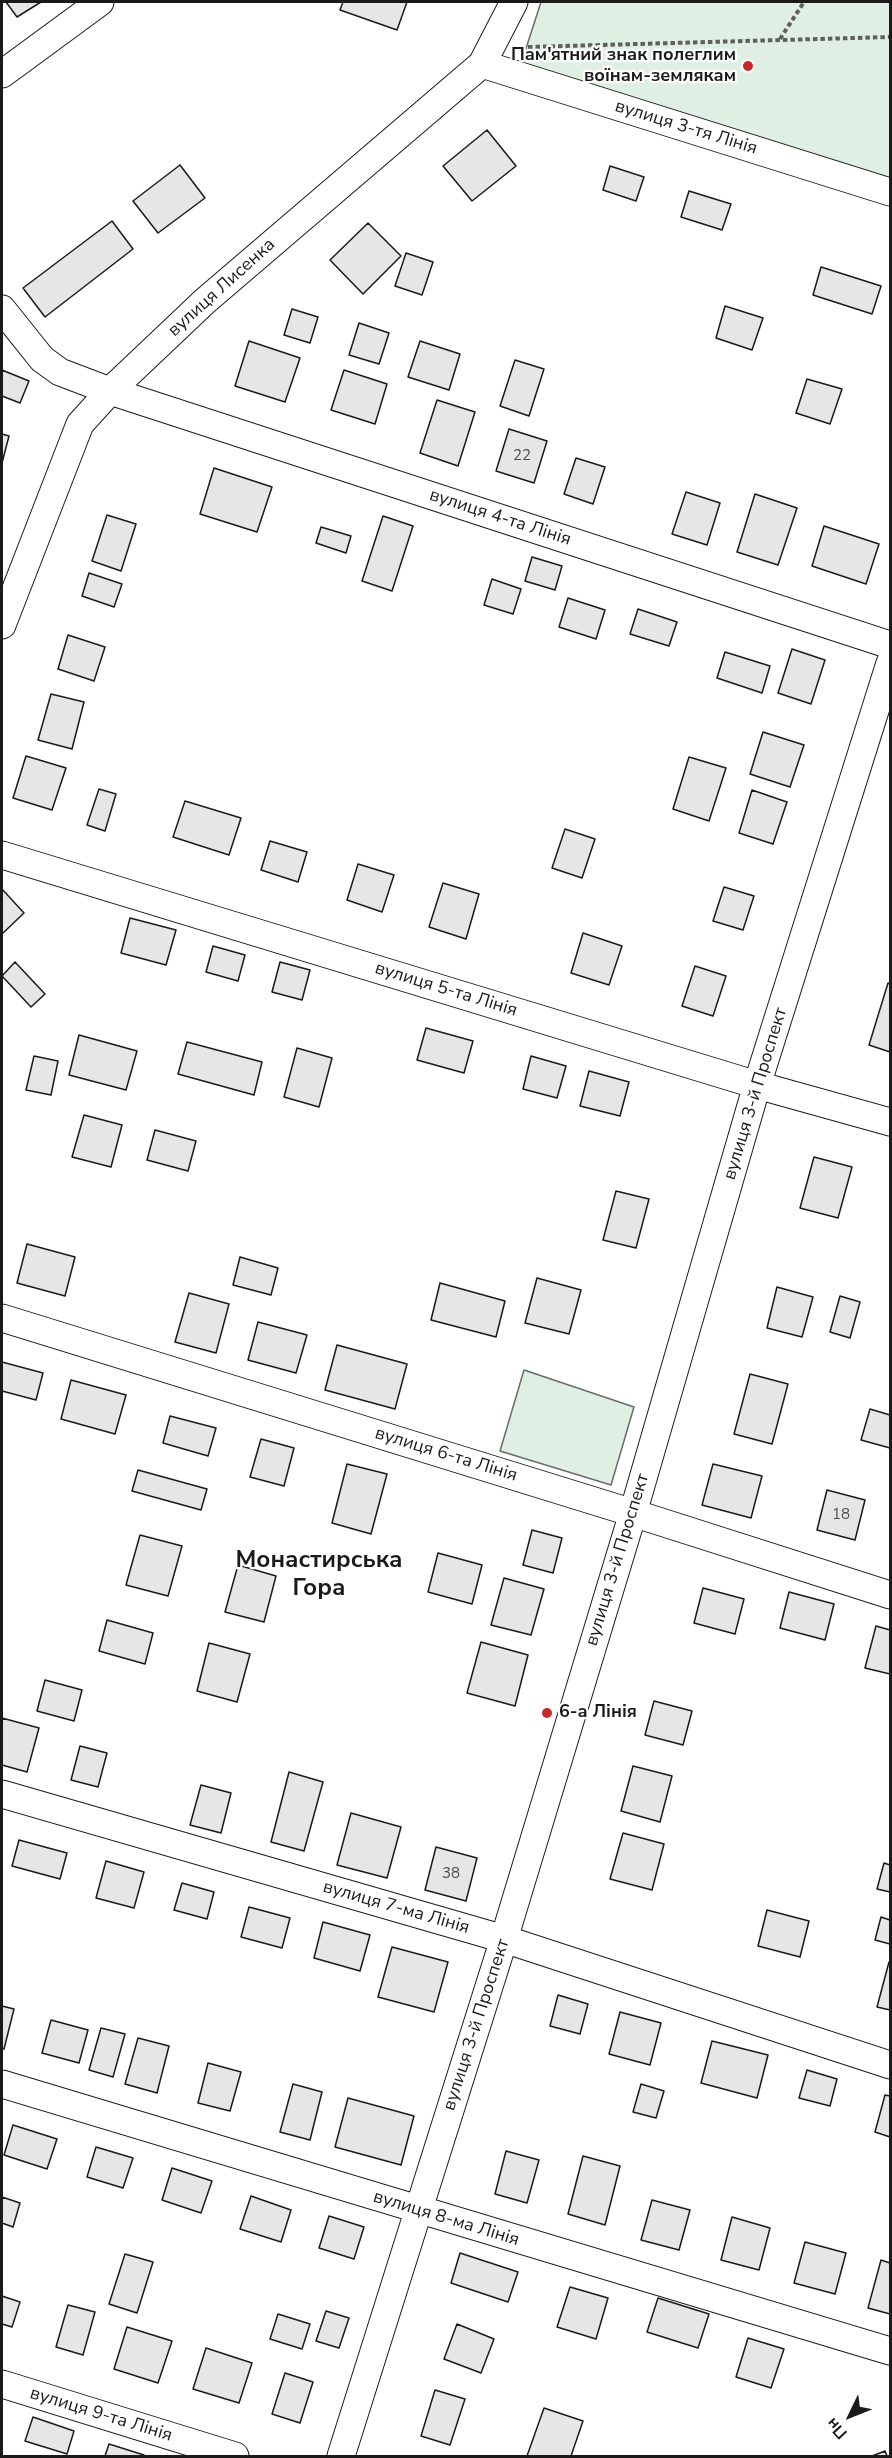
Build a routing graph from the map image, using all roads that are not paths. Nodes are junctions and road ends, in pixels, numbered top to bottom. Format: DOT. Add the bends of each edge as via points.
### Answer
graph roads {
  1 [pos="100,2"];
  2 [pos="514,2"];
  3 [pos="487,56"];
  4 [pos="2,74"];
  5 [pos="891,192"];
  6 [pos="2,309"];
  7 [pos="110,392"];
  8 [pos="3,617"];
  9 [pos="891,645"];
  10 [pos="891,663"];
  11 [pos="2,855"];
  12 [pos="757,1084"];
  13 [pos="891,1122"];
  14 [pos="2,1318"];
  15 [pos="633,1513"];
  16 [pos="891,1595"];
  17 [pos="2,1794"];
  18 [pos="504,1939"];
  19 [pos="891,2065"];
  20 [pos="2,2084"];
  21 [pos="418,2211"];
  22 [pos="891,2351"];
  23 [pos="2,2384"];
  24 [pos="235,2457"];
  25 [pos="341,2457"];
  1 -- 4 [label="street"];
  2 -- 3 [label="street, вулиця Лисенка"];
  3 -- 5 [label="street, вулиця 3-тя Лінія"];
  3 -- 7 [label="street, вулиця Лисенка" via="205,301"];
  6 -- 7 [label="street, вулиця 4-та Лінія" via="42,359 60,372"];
  7 -- 8 [label="street, вулиця Лисенка" via="80,424"];
  7 -- 9 [label="street, вулиця 4-та Лінія"];
  10 -- 12 [label="street, вулиця 3-й Проспект"];
  11 -- 12 [label="street, вулиця 5-та Лінія"];
  12 -- 13 [label="street, вулиця 5-та Лінія"];
  12 -- 15 [label="street, вулиця 3-й Проспект"];
  14 -- 15 [label="street, вулиця 6-та Лінія"];
  15 -- 16 [label="street, вулиця 6-та Лінія"];
  15 -- 18 [label="street, вулиця 3-й Проспект"];
  17 -- 18 [label="street, вулиця 7-ма Лінія"];
  18 -- 19 [label="street, вулиця 7-ма Лінія"];
  18 -- 21 [label="street, вулиця 3-й Проспект"];
  20 -- 21 [label="street, вулиця 8-ма Лінія"];
  21 -- 22 [label="street, вулиця 8-ма Лінія"];
  21 -- 25 [label="street, вулиця 3-й Проспект"];
  23 -- 24 [label="street, вулиця 9-та Лінія"];
}
